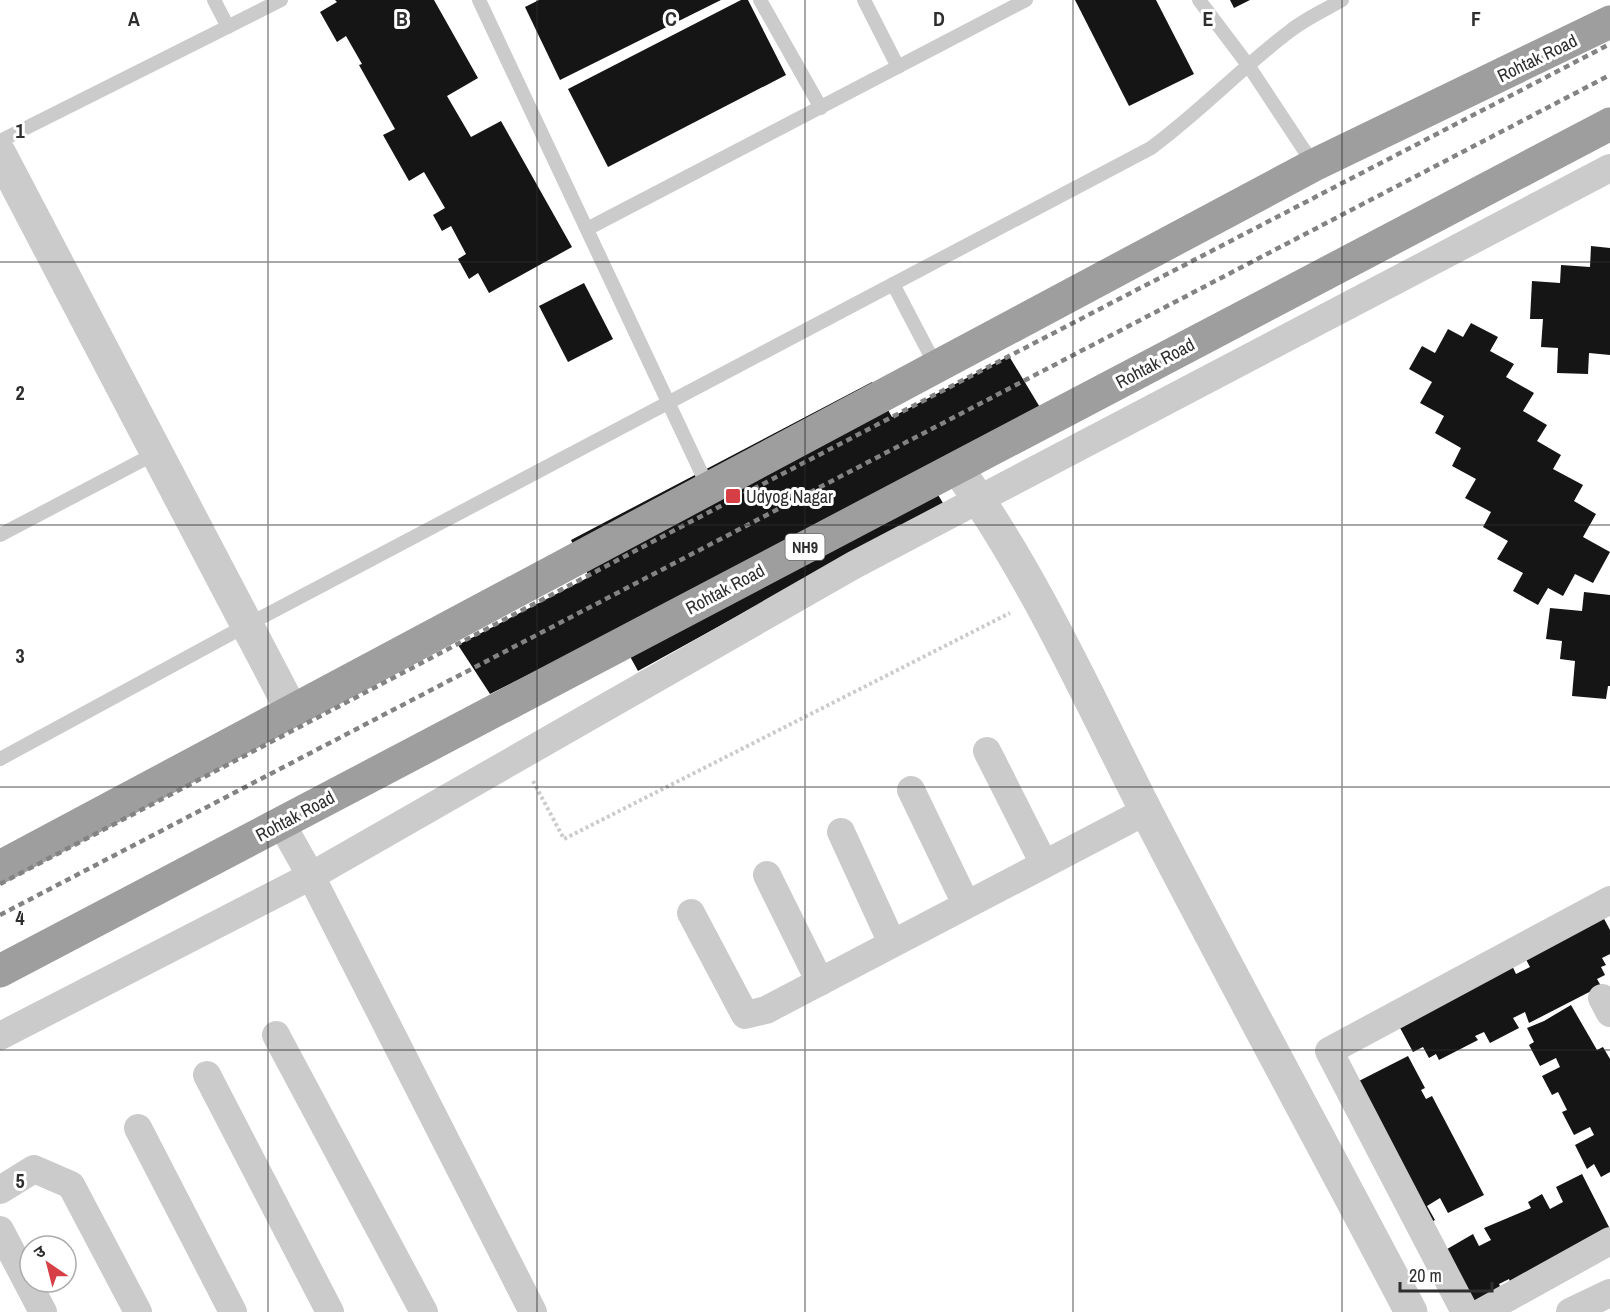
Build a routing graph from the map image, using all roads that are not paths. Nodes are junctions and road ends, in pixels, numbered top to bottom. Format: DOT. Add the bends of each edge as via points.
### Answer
graph roads {
  1 [pos="214,0"];
  2 [pos="281,0"];
  3 [pos="479,0"];
  4 [pos="760,0"];
  5 [pos="864,0"];
  6 [pos="1026,0"];
  7 [pos="1199,0"];
  8 [pos="1342,0"];
  9 [pos="1610,22"];
  10 [pos="228,27"];
  11 [pos="1248,65"];
  12 [pos="898,67"];
  13 [pos="821,108"];
  14 [pos="1610,124"];
  15 [pos="0,141"];
  16 [pos="0,154"];
  17 [pos="1314,165"];
  18 [pos="1610,168"];
  19 [pos="587,229"];
  20 [pos="893,284"];
  21 [pos="936,366"];
  22 [pos="670,403"];
  23 [pos="156,453"];
  24 [pos="957,468"];
  25 [pos="708,488"];
  26 [pos="978,498"];
  27 [pos="0,535"];
  28 [pos="247,625"];
  29 [pos="292,711"];
  30 [pos="987,751"];
  31 [pos="0,759"];
  32 [pos="911,790"];
  33 [pos="1146,811"];
  34 [pos="281,823"];
  35 [pos="841,832"];
  36 [pos="1044,864"];
  37 [pos="0,867"];
  38 [pos="766,874"];
  39 [pos="311,876"];
  40 [pos="1610,900"];
  41 [pos="966,904"];
  42 [pos="691,913"];
  43 [pos="892,943"];
  44 [pos="0,971"];
  45 [pos="820,982"];
  46 [pos="276,1035"];
  47 [pos="0,1036"];
  48 [pos="207,1075"];
  49 [pos="138,1128"];
  50 [pos="0,1190"];
  51 [pos="0,1230"];
  52 [pos="1610,1241"];
  53 [pos="1610,1293"];
  54 [pos="43,1312"];
  55 [pos="138,1312"];
  56 [pos="233,1312"];
  57 [pos="330,1312"];
  58 [pos="424,1312"];
  59 [pos="533,1312"];
  60 [pos="1411,1312"];
  61 [pos="1465,1312"];
  62 [pos="1482,1312"];
  63 [pos="1570,1312"];
  1 -- 10 [label="lane"];
  2 -- 10 [label="lane"];
  3 -- 19 [label="lane"];
  4 -- 13 [label="lane"];
  5 -- 12 [label="lane"];
  6 -- 12 [label="lane"];
  7 -- 11 [label="lane"];
  8 -- 11 [label="lane" via="1292,29"];
  9 -- 17 [label="highway, Rohtak Road"];
  10 -- 15 [label="lane"];
  11 -- 17 [label="lane"];
  11 -- 20 [label="lane" via="1194,116 1151,148"];
  12 -- 13 [label="lane"];
  13 -- 19 [label="lane"];
  14 -- 24 [label="highway, Rohtak Road / NH9"];
  16 -- 23 [label="street"];
  17 -- 21 [label="highway, Rohtak Road"];
  18 -- 26 [label="street"];
  19 -- 22 [label="lane"];
  20 -- 21 [label="lane"];
  20 -- 22 [label="lane"];
  21 -- 25 [label="highway, Rohtak Road"];
  22 -- 25 [label="lane"];
  22 -- 28 [label="lane"];
  23 -- 27 [label="lane"];
  23 -- 28 [label="street"];
  24 -- 26 [label="street"];
  24 -- 34 [label="highway, Rohtak Road / NH9"];
  25 -- 29 [label="highway, Rohtak Road"];
  26 -- 33 [label="street" via="1039,599"];
  26 -- 39 [label="street"];
  28 -- 29 [label="street"];
  28 -- 31 [label="lane"];
  29 -- 37 [label="highway, Rohtak Road"];
  30 -- 36 [label="street"];
  32 -- 41 [label="street"];
  33 -- 36 [label="street"];
  33 -- 60 [label="street"];
  34 -- 39 [label="street"];
  34 -- 44 [label="highway, Rohtak Road / NH9"];
  35 -- 43 [label="street"];
  36 -- 41 [label="street"];
  38 -- 45 [label="street"];
  39 -- 47 [label="street"];
  39 -- 59 [label="street"];
  40 -- 61 [label="street" via="1329,1052"];
  41 -- 43 [label="street"];
  42 -- 45 [label="street" via="745,1015 766,1010"];
  43 -- 45 [label="street"];
  46 -- 58 [label="street"];
  48 -- 57 [label="street"];
  49 -- 56 [label="street"];
  50 -- 55 [label="street" via="34,1168 70,1185"];
  51 -- 54 [label="street"];
  52 -- 62 [label="street"];
  53 -- 63 [label="street"];
}
